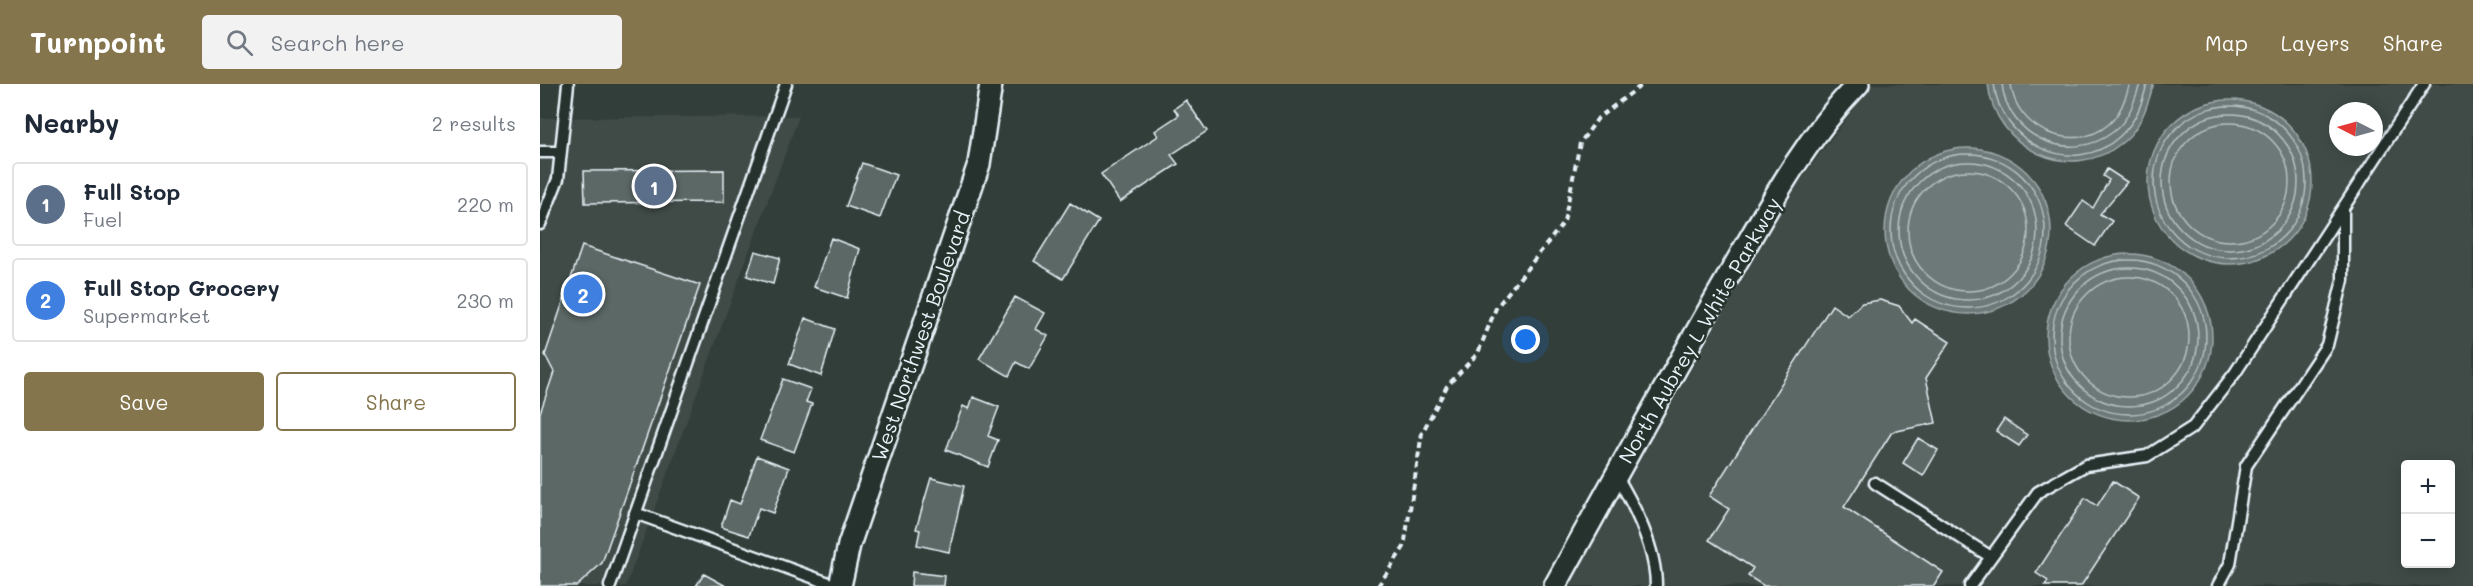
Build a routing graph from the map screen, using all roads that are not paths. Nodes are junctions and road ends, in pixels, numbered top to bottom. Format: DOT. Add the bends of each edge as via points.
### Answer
graph roads {
  1 [pos="568,84"];
  2 [pos="786,84"];
  3 [pos="991,84"];
  4 [pos="1858,84"];
  5 [pos="2424,84"];
  6 [pos="540,152"];
  7 [pos="560,152"];
  8 [pos="2343,208"];
  9 [pos="540,224"];
  10 [pos="1616,475"];
  11 [pos="1875,483"];
  12 [pos="635,513"];
  13 [pos="1990,557"];
  14 [pos="610,586"];
  15 [pos="838,586"];
  16 [pos="1555,586"];
  17 [pos="1657,586"];
  18 [pos="1970,586"];
  19 [pos="2218,586"];
  1 -- 7 [label="lane"];
  2 -- 12 [label="lane"];
  3 -- 15 [label="street, West Northwest Boulevard" via="979,164"];
  4 -- 10 [label="street, North Aubrey L White Parkway" via="1781,184"];
  5 -- 8 [label="lane"];
  6 -- 7 [label="lane"];
  7 -- 9 [label="lane" via="558,179"];
  8 -- 13 [label="lane" via="2235,373 2193,427 2147,456 2086,465 2038,492"];
  8 -- 19 [label="lane" via="2343,280 2327,345 2246,466 2230,564"];
  10 -- 16 [label="street, North Aubrey L White Parkway"];
  10 -- 17 [label="lane" via="1636,509"];
  11 -- 13 [label="lane"];
  12 -- 14 [label="lane"];
  12 -- 15 [label="lane"];
  13 -- 18 [label="lane"];
}
